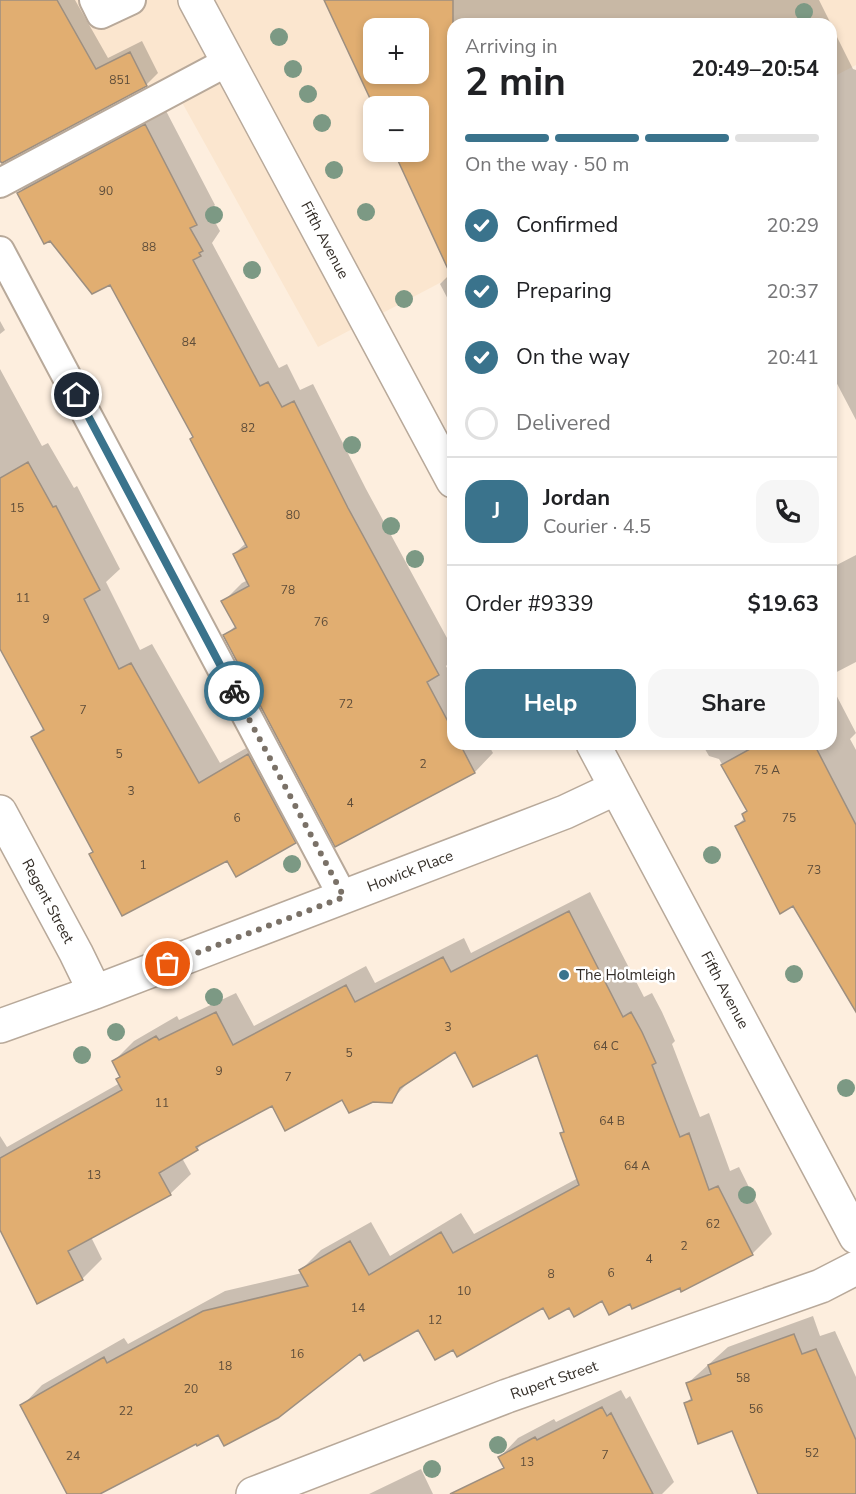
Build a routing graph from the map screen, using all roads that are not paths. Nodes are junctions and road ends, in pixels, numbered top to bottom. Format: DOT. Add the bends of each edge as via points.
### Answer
graph roads {
  1 [pos="195,0"];
  2 [pos="230,61"];
  3 [pos="0,183"];
  4 [pos="0,251"];
  5 [pos="447,470"];
  6 [pos="596,750"];
  7 [pos="616,788"];
  8 [pos="0,812"];
  9 [pos="344,897"];
  10 [pos="94,992"];
  11 [pos="0,1026"];
  12 [pos="856,1237"];
  13 [pos="856,1268"];
  14 [pos="253,1494"];
  1 -- 2 [label="street, Fifth Avenue"];
  2 -- 3 [label="lane"];
  2 -- 5 [label="street, Fifth Avenue"];
  4 -- 9 [label="lane"];
  6 -- 7 [label="street, Fifth Avenue"];
  7 -- 9 [label="street, Howick Place" via="565,812"];
  7 -- 12 [label="street, Fifth Avenue"];
  8 -- 10 [label="street, Regent Street"];
  9 -- 10 [label="street, Howick Place"];
  10 -- 11 [label="street, Howick Place"];
  13 -- 14 [label="street, Rupert Street" via="821,1286 507,1396"];
}
